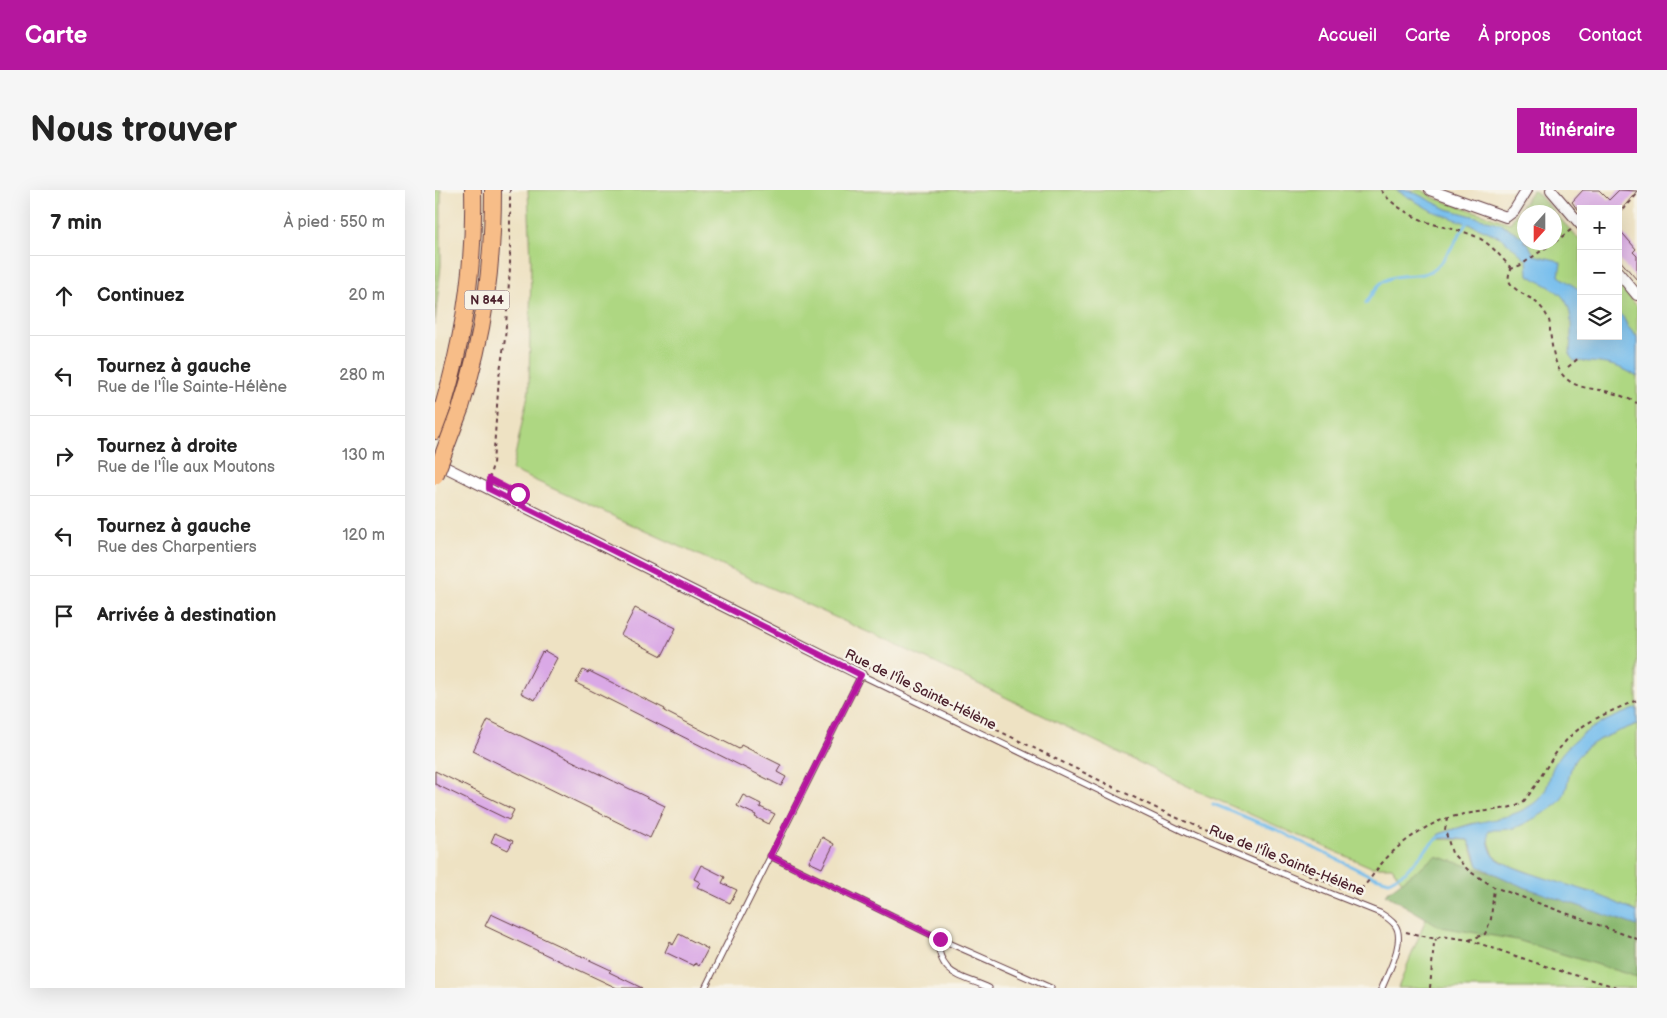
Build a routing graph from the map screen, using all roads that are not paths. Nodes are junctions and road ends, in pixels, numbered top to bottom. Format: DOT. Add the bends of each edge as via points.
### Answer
graph roads {
  1 [pos="473,190"];
  2 [pos="493,190"];
  3 [pos="1431,190"];
  4 [pos="1527,190"];
  5 [pos="1551,190"];
  6 [pos="1577,220"];
  7 [pos="1622,277"];
  8 [pos="1637,295"];
  9 [pos="453,404"];
  10 [pos="435,431"];
  11 [pos="435,462"];
  12 [pos="435,476"];
  13 [pos="864,670"];
  14 [pos="770,856"];
  15 [pos="937,937"];
  16 [pos="705,988"];
  17 [pos="989,988"];
  18 [pos="1051,988"];
  19 [pos="1382,988"];
  1 -- 9 [label="highway, N 844" via="473,244"];
  2 -- 9 [label="highway, N 844" via="487,298 476,356"];
  3 -- 4 [label="street" via="1506,217 1514,211"];
  5 -- 6 [label="street"];
  7 -- 8 [label="street"];
  9 -- 10 [label="highway, N 844"];
  9 -- 12 [label="highway, N 844, bridge"];
  11 -- 13 [label="street, Rue de l'Île Sainte-Hélène" via="489,484"];
  13 -- 14 [label="lane"];
  13 -- 19 [label="lane, Rue de l'Île Sainte-Hélène" via="1193,836 1380,913 1396,927 1398,938 1396,953"];
  14 -- 15 [label="lane"];
  14 -- 16 [label="lane"];
  15 -- 17 [label="lane" via="945,966"];
  15 -- 18 [label="lane"];
}
